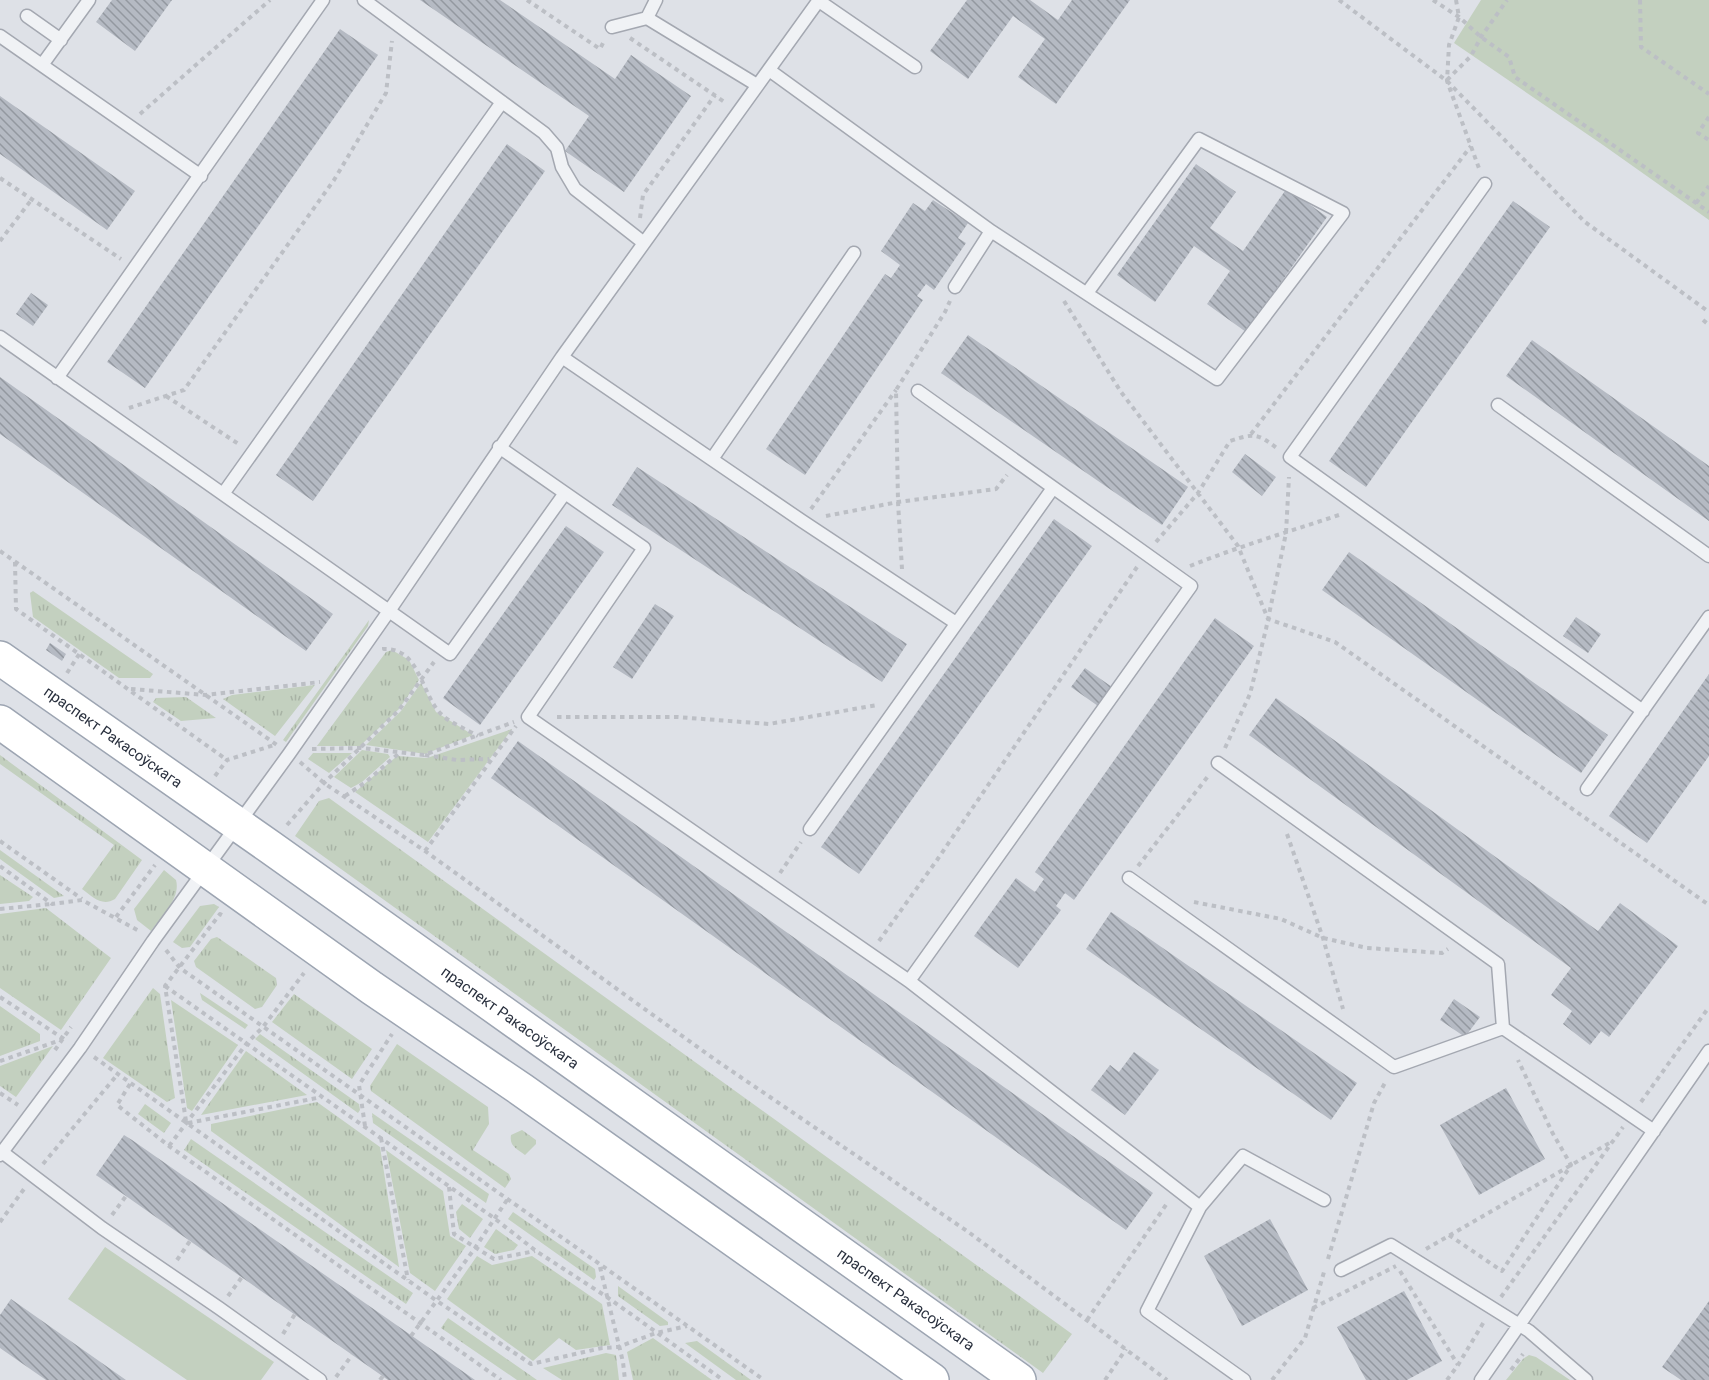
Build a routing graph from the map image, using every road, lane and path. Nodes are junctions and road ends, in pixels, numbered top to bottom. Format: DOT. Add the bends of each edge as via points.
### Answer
graph roads {
  1 [pos="89,0"];
  2 [pos="270,0"];
  3 [pos="323,0"];
  4 [pos="364,0"];
  5 [pos="527,0"];
  6 [pos="656,0"];
  7 [pos="1339,0"];
  8 [pos="1433,0"];
  9 [pos="1456,0"];
  10 [pos="1508,0"];
  11 [pos="1640,0"];
  12 [pos="819,1"];
  13 [pos="27,16"];
  14 [pos="1459,17"];
  15 [pos="647,18"];
  16 [pos="394,22"];
  17 [pos="612,27"];
  18 [pos="0,36"];
  19 [pos="1481,37"];
  20 [pos="61,40"];
  21 [pos="42,65"];
  22 [pos="915,67"];
  23 [pos="769,70"];
  24 [pos="1447,81"];
  25 [pos="757,85"];
  26 [pos="1709,94"];
  27 [pos="715,95"];
  28 [pos="502,102"];
  29 [pos="739,111"];
  30 [pos="1709,117"];
  31 [pos="128,124"];
  32 [pos="1709,140"];
  33 [pos="1471,146"];
  34 [pos="201,176"];
  35 [pos="0,178"];
  36 [pos="1485,183"];
  37 [pos="1709,186"];
  38 [pos="32,199"];
  39 [pos="1696,203"];
  40 [pos="1709,212"];
  41 [pos="991,231"];
  42 [pos="641,240"];
  43 [pos="0,241"];
  44 [pos="854,253"];
  45 [pos="1041,264"];
  46 [pos="134,268"];
  47 [pos="955,287"];
  48 [pos="1087,293"];
  49 [pos="1709,312"];
  50 [pos="1703,320"];
  51 [pos="1709,325"];
  52 [pos="0,337"];
  53 [pos="562,357"];
  54 [pos="57,378"];
  55 [pos="896,390"];
  56 [pos="918,391"];
  57 [pos="165,396"];
  58 [pos="1498,405"];
  59 [pos="110,415"];
  60 [pos="1251,435"];
  61 [pos="499,447"];
  62 [pos="253,453"];
  63 [pos="1290,457"];
  64 [pos="712,459"];
  65 [pos="1017,462"];
  66 [pos="1053,488"];
  67 [pos="565,493"];
  68 [pos="1198,493"];
  69 [pos="223,494"];
  70 [pos="898,502"];
  71 [pos="1360,508"];
  72 [pos="802,521"];
  73 [pos="1286,533"];
  74 [pos="1238,546"];
  75 [pos="0,550"];
  76 [pos="1146,554"];
  77 [pos="1709,556"];
  78 [pos="15,561"];
  79 [pos="1173,573"];
  80 [pos="903,588"];
  81 [pos="393,614"];
  82 [pos="1709,617"];
  83 [pos="1268,620"];
  84 [pos="956,623"];
  85 [pos="443,649"];
  86 [pos="0,658"];
  87 [pos="422,680"];
  88 [pos="320,682"];
  89 [pos="130,689"];
  90 [pos="206,695"];
  91 [pos="898,704"];
  92 [pos="1643,711"];
  93 [pos="528,717"];
  94 [pos="0,722"];
  95 [pos="478,736"];
  96 [pos="361,748"];
  97 [pos="398,753"];
  98 [pos="424,755"];
  99 [pos="490,759"];
  100 [pos="226,760"];
  101 [pos="1218,764"];
  102 [pos="212,779"];
  103 [pos="324,783"];
  104 [pos="1587,789"];
  105 [pos="345,796"];
  106 [pos="1274,804"];
  107 [pos="237,825"];
  108 [pos="284,828"];
  109 [pos="810,829"];
  110 [pos="0,841"];
  111 [pos="425,851"];
  112 [pos="0,866"];
  113 [pos="163,867"];
  114 [pos="205,868"];
  115 [pos="1129,878"];
  116 [pos="771,886"];
  117 [pos="82,900"];
  118 [pos="1160,900"];
  119 [pos="52,904"];
  120 [pos="1709,905"];
  121 [pos="0,909"];
  122 [pos="116,917"];
  123 [pos="229,920"];
  124 [pos="148,938"];
  125 [pos="1323,938"];
  126 [pos="1463,939"];
  127 [pos="165,950"];
  128 [pos="870,954"];
  129 [pos="294,967"];
  130 [pos="180,969"];
  131 [pos="304,973"];
  132 [pos="312,979"];
  133 [pos="909,981"];
  134 [pos="165,987"];
  135 [pos="0,997"];
  136 [pos="1709,1007"];
  137 [pos="262,1027"];
  138 [pos="384,1028"];
  139 [pos="1503,1028"];
  140 [pos="1351,1036"];
  141 [pos="62,1039"];
  142 [pos="246,1043"];
  143 [pos="81,1048"];
  144 [pos="1709,1051"];
  145 [pos="0,1061"];
  146 [pos="1394,1067"];
  147 [pos="117,1075"];
  148 [pos="130,1084"];
  149 [pos="361,1095"];
  150 [pos="322,1097"];
  151 [pos="1631,1116"];
  152 [pos="187,1123"];
  153 [pos="365,1126"];
  154 [pos="1654,1131"];
  155 [pos="381,1137"];
  156 [pos="1613,1141"];
  157 [pos="169,1146"];
  158 [pos="1,1153"];
  159 [pos="1571,1165"];
  160 [pos="33,1176"];
  161 [pos="449,1186"];
  162 [pos="1176,1189"];
  163 [pos="126,1196"];
  164 [pos="507,1200"];
  165 [pos="1324,1200"];
  166 [pos="1200,1207"];
  167 [pos="110,1218"];
  168 [pos="494,1218"];
  169 [pos="0,1222"];
  170 [pos="1449,1235"];
  171 [pos="190,1241"];
  172 [pos="476,1248"];
  173 [pos="536,1251"];
  174 [pos="1411,1257"];
  175 [pos="174,1264"];
  176 [pos="1397,1265"];
  177 [pos="600,1266"];
  178 [pos="1341,1270"];
  179 [pos="242,1277"];
  180 [pos="408,1280"];
  181 [pos="607,1298"];
  182 [pos="225,1299"];
  183 [pos="437,1301"];
  184 [pos="1313,1308"];
  185 [pos="1493,1308"];
  186 [pos="295,1314"];
  187 [pos="1087,1320"];
  188 [pos="420,1324"];
  189 [pos="1520,1325"];
  190 [pos="687,1326"];
  191 [pos="656,1333"];
  192 [pos="411,1336"];
  193 [pos="280,1338"];
  194 [pos="618,1347"];
  195 [pos="1126,1349"];
  196 [pos="352,1354"];
  197 [pos="1458,1365"];
  198 [pos="336,1377"];
  199 [pos="320,1380"];
  200 [pos="501,1380"];
  201 [pos="625,1380"];
  202 [pos="723,1380"];
  203 [pos="764,1380"];
  204 [pos="932,1380"];
  205 [pos="1019,1380"];
  206 [pos="1105,1380"];
  207 [pos="1167,1380"];
  208 [pos="1245,1380"];
  209 [pos="1272,1380"];
  210 [pos="1447,1380"];
  211 [pos="1481,1380"];
  212 [pos="1586,1380"];
  1 -- 20 [label="lane"];
  2 -- 31 [label="path"];
  3 -- 34 [label="lane"];
  4 -- 16 [label="lane"];
  5 -- 17 [label="path" via="600,49"];
  6 -- 15 [label="lane"];
  7 -- 24 [label="path"];
  8 -- 14 [label="path"];
  9 -- 14 [label="path"];
  10 -- 19 [label="path"];
  11 -- 26 [label="path" via="1641,48"];
  12 -- 22 [label="lane"];
  12 -- 23 [label="lane"];
  13 -- 20 [label="lane"];
  14 -- 19 [label="path"];
  14 -- 24 [label="path" via="1449,45"];
  15 -- 17 [label="lane"];
  15 -- 25 [label="lane"];
  16 -- 28 [label="lane"];
  16 -- 57 [label="path" via="386,93 334,180 184,390"];
  17 -- 27 [label="path"];
  18 -- 21 [label="lane"];
  19 -- 24 [label="path" via="1471,56"];
  19 -- 39 [label="path" via="1509,57 1515,77"];
  20 -- 21 [label="lane"];
  21 -- 31 [label="lane"];
  23 -- 25 [label="lane"];
  23 -- 41 [label="lane"];
  24 -- 33 [label="path"];
  24 -- 49 [label="path" via="1585,222"];
  25 -- 29 [label="lane"];
  27 -- 29 [label="path"];
  27 -- 42 [label="path" via="643,195"];
  28 -- 42 [label="lane" via="552,140 575,189"];
  28 -- 62 [label="lane"];
  29 -- 42 [label="lane"];
  30 -- 32 [label="path" via="1698,133"];
  31 -- 34 [label="lane"];
  33 -- 36 [label="path"];
  33 -- 60 [label="path"];
  34 -- 46 [label="lane"];
  35 -- 38 [label="path"];
  36 -- 63 [label="lane"];
  37 -- 39 [label="path"];
  38 -- 43 [label="path"];
  38 -- 46 [label="path"];
  39 -- 40 [label="path"];
  41 -- 45 [label="lane"];
  41 -- 47 [label="lane"];
  42 -- 53 [label="lane"];
  44 -- 64 [label="lane"];
  45 -- 48 [label="lane"];
  45 -- 68 [label="path" via="1121,393"];
  46 -- 54 [label="lane"];
  47 -- 55 [label="path" via="945,312"];
  48 -- 48 [label="lane" via="1217,379 1343,213 1199,139"];
  50 -- 51 [label="path"];
  52 -- 54 [label="lane"];
  53 -- 61 [label="lane"];
  53 -- 64 [label="lane"];
  54 -- 59 [label="lane"];
  55 -- 70 [label="path"];
  55 -- 72 [label="path"];
  56 -- 65 [label="lane"];
  57 -- 59 [label="path"];
  57 -- 62 [label="path"];
  58 -- 77 [label="lane"];
  59 -- 69 [label="lane"];
  60 -- 63 [label="path" via="1265,439"];
  60 -- 68 [label="path" via="1230,441"];
  61 -- 67 [label="lane"];
  61 -- 81 [label="lane"];
  62 -- 69 [label="lane"];
  63 -- 71 [label="lane"];
  63 -- 73 [label="path"];
  64 -- 72 [label="lane"];
  65 -- 66 [label="lane"];
  65 -- 70 [label="path" via="996,489"];
  66 -- 76 [label="lane"];
  66 -- 84 [label="lane"];
  67 -- 85 [label="lane" via="450,654"];
  67 -- 93 [label="lane" via="644,548"];
  68 -- 74 [label="path"];
  68 -- 76 [label="path"];
  69 -- 81 [label="lane"];
  70 -- 72 [label="path"];
  70 -- 80 [label="path"];
  71 -- 73 [label="path"];
  71 -- 92 [label="lane"];
  72 -- 80 [label="lane"];
  73 -- 74 [label="path"];
  73 -- 83 [label="path"];
  74 -- 79 [label="path"];
  74 -- 83 [label="path"];
  75 -- 78 [label="path"];
  76 -- 79 [label="lane"];
  76 -- 128 [label="path"];
  78 -- 89 [label="path" via="16,609"];
  78 -- 90 [label="path"];
  79 -- 133 [label="lane" via="1191,586"];
  80 -- 84 [label="lane"];
  81 -- 85 [label="lane"];
  81 -- 87 [label="path" via="383,638 384,649 393,649 410,659"];
  81 -- 107 [label="lane"];
  82 -- 92 [label="lane"];
  83 -- 101 [label="path" via="1250,694"];
  83 -- 120 [label="path" via="1335,642"];
  84 -- 91 [label="lane"];
  85 -- 87 [label="path"];
  86 -- 107 [label="main road, праспект Ракасоўскага"];
  87 -- 95 [label="path" via="442,716"];
  87 -- 96 [label="path"];
  88 -- 90 [label="path"];
  89 -- 90 [label="path"];
  89 -- 100 [label="path"];
  90 -- 100 [label="path" via="276,744"];
  91 -- 93 [label="path" via="769,724 677,717"];
  91 -- 109 [label="lane"];
  92 -- 104 [label="lane"];
  93 -- 116 [label="lane"];
  94 -- 114 [label="main road"];
  95 -- 98 [label="path"];
  95 -- 99 [label="path" via="521,720"];
  96 -- 97 [label="path"];
  96 -- 103 [label="path"];
  96 -- 103 [label="path" via="310,749 298,761"];
  97 -- 98 [label="path"];
  97 -- 105 [label="path"];
  98 -- 99 [label="path"];
  99 -- 111 [label="path"];
  100 -- 102 [label="path"];
  101 -- 106 [label="lane"];
  101 -- 115 [label="path"];
  103 -- 105 [label="path"];
  103 -- 108 [label="path"];
  105 -- 111 [label="path"];
  106 -- 125 [label="path" via="1293,846"];
  106 -- 126 [label="lane"];
  107 -- 114 [label="lane"];
  107 -- 205 [label="main road, праспект Ракасоўскага"];
  109 -- 116 [label="path"];
  110 -- 117 [label="path"];
  111 -- 187 [label="path"];
  112 -- 119 [label="path"];
  113 -- 122 [label="path" via="157,862"];
  114 -- 143 [label="lane"];
  114 -- 204 [label="main road"];
  115 -- 118 [label="lane"];
  116 -- 128 [label="lane"];
  117 -- 119 [label="path"];
  117 -- 122 [label="path"];
  118 -- 125 [label="path" via="1205,903 1281,919"];
  118 -- 140 [label="lane"];
  119 -- 121 [label="path"];
  122 -- 124 [label="path"];
  123 -- 130 [label="path" via="220,914"];
  125 -- 126 [label="path" via="1367,948 1442,953"];
  125 -- 140 [label="path"];
  126 -- 139 [label="lane" via="1498,964"];
  127 -- 130 [label="path"];
  128 -- 133 [label="lane"];
  129 -- 131 [label="path"];
  130 -- 134 [label="path"];
  130 -- 137 [label="path"];
  131 -- 132 [label="path"];
  131 -- 137 [label="path"];
  133 -- 162 [label="lane"];
  134 -- 142 [label="path"];
  134 -- 152 [label="path"];
  135 -- 141 [label="path"];
  136 -- 151 [label="path"];
  137 -- 142 [label="path"];
  137 -- 149 [label="path"];
  138 -- 149 [label="path" via="393,1035 359,1085"];
  139 -- 146 [label="lane"];
  139 -- 151 [label="lane"];
  139 -- 159 [label="path"];
  140 -- 146 [label="lane"];
  141 -- 143 [label="path"];
  141 -- 145 [label="path"];
  142 -- 150 [label="path"];
  142 -- 152 [label="path"];
  143 -- 147 [label="path"];
  143 -- 158 [label="lane"];
  144 -- 154 [label="lane"];
  146 -- 184 [label="path" via="1374,1103"];
  147 -- 148 [label="path"];
  147 -- 160 [label="path"];
  148 -- 152 [label="path"];
  148 -- 157 [label="path" via="117,1105"];
  149 -- 153 [label="path"];
  149 -- 164 [label="path"];
  150 -- 152 [label="path"];
  150 -- 153 [label="path"];
  151 -- 154 [label="lane"];
  151 -- 156 [label="path"];
  152 -- 157 [label="path"];
  152 -- 180 [label="path"];
  153 -- 155 [label="path"];
  154 -- 189 [label="lane"];
  155 -- 161 [label="path"];
  155 -- 180 [label="path"];
  156 -- 159 [label="path"];
  156 -- 185 [label="path"];
  157 -- 188 [label="path"];
  158 -- 160 [label="lane"];
  159 -- 170 [label="path"];
  159 -- 170 [label="path" via="1502,1271"];
  160 -- 169 [label="path"];
  160 -- 199 [label="lane"];
  161 -- 168 [label="path"];
  161 -- 172 [label="path" via="454,1234"];
  162 -- 166 [label="lane"];
  162 -- 187 [label="path"];
  163 -- 167 [label="path"];
  164 -- 168 [label="path"];
  164 -- 177 [label="path"];
  165 -- 166 [label="lane" via="1243,1156"];
  166 -- 208 [label="lane" via="1146,1311"];
  168 -- 172 [label="path"];
  168 -- 173 [label="path"];
  170 -- 174 [label="path"];
  171 -- 175 [label="path"];
  172 -- 173 [label="path" via="494,1259"];
  172 -- 183 [label="path"];
  173 -- 181 [label="path"];
  174 -- 176 [label="path"];
  174 -- 178 [label="lane" via="1391,1245"];
  174 -- 185 [label="lane"];
  176 -- 184 [label="path"];
  176 -- 197 [label="path"];
  177 -- 181 [label="path"];
  177 -- 190 [label="path"];
  179 -- 182 [label="path"];
  180 -- 183 [label="path"];
  181 -- 191 [label="path"];
  181 -- 194 [label="path"];
  183 -- 188 [label="path"];
  183 -- 194 [label="path" via="531,1364"];
  184 -- 209 [label="path" via="1305,1338"];
  185 -- 189 [label="lane"];
  185 -- 197 [label="path"];
  186 -- 193 [label="path"];
  187 -- 195 [label="path"];
  188 -- 192 [label="path"];
  188 -- 200 [label="path"];
  189 -- 211 [label="lane"];
  189 -- 212 [label="lane"];
  190 -- 191 [label="path"];
  190 -- 203 [label="path"];
  191 -- 194 [label="path"];
  191 -- 202 [label="path"];
  194 -- 201 [label="path"];
  195 -- 206 [label="path"];
  195 -- 207 [label="path"];
  196 -- 198 [label="path"];
  197 -- 210 [label="path"];
}
